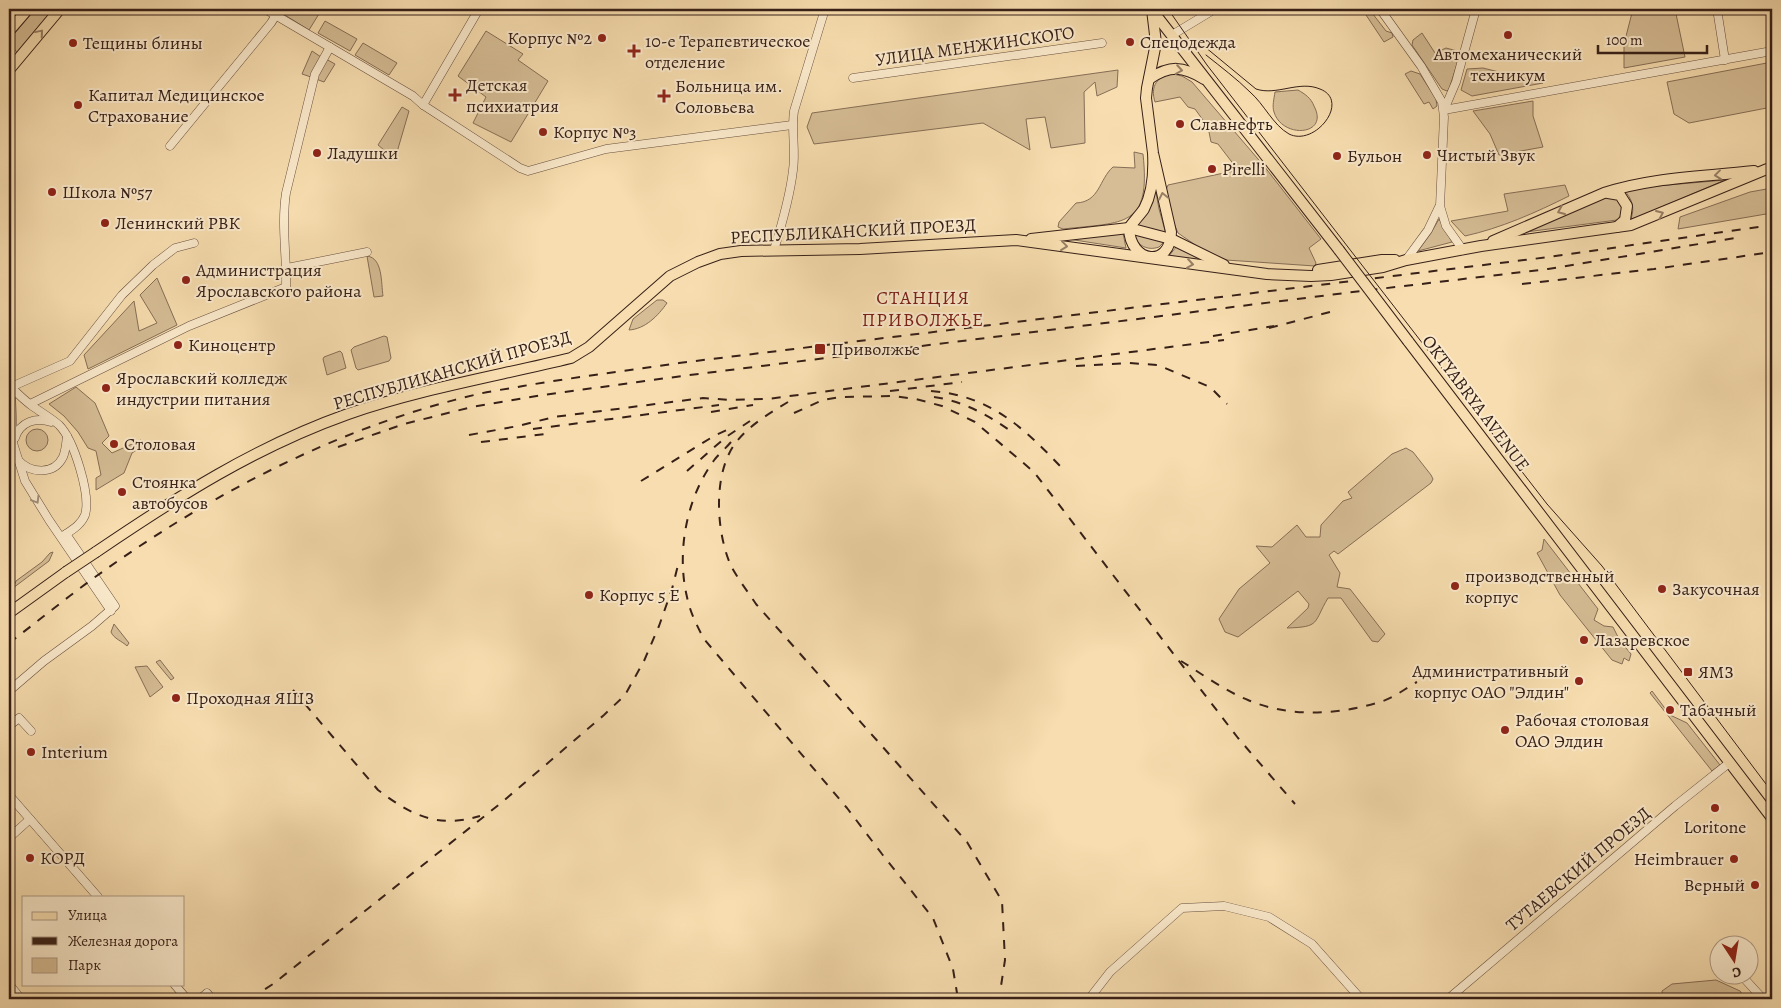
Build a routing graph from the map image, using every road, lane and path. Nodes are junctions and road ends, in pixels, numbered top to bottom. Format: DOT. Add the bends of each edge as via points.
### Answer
graph roads {
  1 [pos="28,9"];
  2 [pos="60,9"];
  3 [pos="264,9"];
  4 [pos="479,9"];
  5 [pos="825,9"];
  6 [pos="1152,9"];
  7 [pos="1214,9"];
  8 [pos="1380,9"];
  9 [pos="1476,9"];
  10 [pos="1717,9"];
  11 [pos="276,15"];
  12 [pos="9,32"];
  13 [pos="1172,35"];
  14 [pos="1102,43"];
  15 [pos="330,47"];
  16 [pos="1772,52"];
  17 [pos="1725,60"];
  18 [pos="9,70"];
  19 [pos="853,78"];
  20 [pos="1149,79"];
  21 [pos="1210,82"];
  22 [pos="422,104"];
  23 [pos="1444,110"];
  24 [pos="792,125"];
  25 [pos="170,146"];
  26 [pos="1153,152"];
  27 [pos="1769,169"];
  28 [pos="1604,193"];
  29 [pos="1440,206"];
  30 [pos="1128,228"];
  31 [pos="1614,228"];
  32 [pos="1171,239"];
  33 [pos="1016,240"];
  34 [pos="194,243"];
  35 [pos="1481,246"];
  36 [pos="774,250"];
  37 [pos="1464,250"];
  38 [pos="367,252"];
  39 [pos="1147,258"];
  40 [pos="1406,260"];
  41 [pos="286,268"];
  42 [pos="1234,269"];
  43 [pos="10,385"];
  44 [pos="30,404"];
  45 [pos="60,426"];
  46 [pos="67,436"];
  47 [pos="14,451"];
  48 [pos="64,536"];
  49 [pos="9,613"];
  50 [pos="9,691"];
  51 [pos="9,726"];
  52 [pos="31,731"];
  53 [pos="1730,763"];
  54 [pos="9,795"];
  55 [pos="1772,818"];
  56 [pos="30,819"];
  57 [pos="9,838"];
  58 [pos="97,896"];
  59 [pos="9,984"];
  60 [pos="176,986"];
  61 [pos="1751,986"];
  62 [pos="22,999"];
  63 [pos="187,999"];
  64 [pos="200,999"];
  65 [pos="212,999"];
  66 [pos="1089,999"];
  67 [pos="1360,999"];
  68 [pos="1448,999"];
  69 [pos="1763,999"];
  1 -- 12 [label="main road"];
  18 -- 2 [label="main road, one-way"];
  3 -- 11 [label="street"];
  4 -- 22 [label="street"];
  5 -- 24 [label="street"];
  6 -- 13 [label="main road, OKTYABRYA AVENUE"];
  6 -- 20 [label="main road" via="1156,43"];
  7 -- 13 [label="street"];
  8 -- 23 [label="street" via="1435,88"];
  9 -- 23 [label="street" via="1456,82"];
  10 -- 17 [label="street"];
  11 -- 15 [label="street"];
  11 -- 25 [label="street"];
  13 -- 21 [label="main road, OKTYABRYA AVENUE"];
  14 -- 19 [label="street, УЛИЦА МЕНЖИНСКОГО"];
  15 -- 22 [label="street"];
  15 -- 41 [label="street" via="315,74 286,193 283,229"];
  16 -- 17 [label="street"];
  17 -- 23 [label="street"];
  20 -- 21 [label="main road, one-way" via="1160,71 1174,68"];
  20 -- 26 [label="main road" via="1146,98"];
  21 -- 53 [label="main road, OKTYABRYA AVENUE, bridge"];
  22 -- 24 [label="street" via="528,171 606,149"];
  23 -- 29 [label="street"];
  24 -- 36 [label="street" via="793,171"];
  26 -- 30 [label="main road" via="1148,200"];
  32 -- 26 [label="main road, one-way"];
  27 -- 28 [label="main road, РЕСПУБЛИКАНСКИЙ ПРОЕЗД, one-way" via="1642,183"];
  31 -- 27 [label="main road, РЕСПУБЛИКАНСКИЙ ПРОЕЗД, one-way" via="1645,220"];
  28 -- 31 [label="main road" via="1620,195 1627,206 1625,220"];
  28 -- 35 [label="main road, РЕСПУБЛИКАНСКИЙ ПРОЕЗД, one-way"];
  29 -- 37 [label="street" via="1446,226"];
  29 -- 40 [label="street" via="1428,230"];
  30 -- 32 [label="main road, РЕСПУБЛИКАНСКИЙ ПРОЕЗД"];
  30 -- 33 [label="main road, РЕСПУБЛИКАНСКИЙ ПРОЕЗД"];
  30 -- 39 [label="main road" via="1132,244"];
  31 -- 35 [label="main road, РЕСПУБЛИКАНСКИЙ ПРОЕЗД"];
  32 -- 39 [label="main road" via="1164,253"];
  32 -- 42 [label="main road, РЕСПУБЛИКАНСКИЙ ПРОЕЗД"];
  33 -- 36 [label="main road, РЕСПУБЛИКАНСКИЙ ПРОЕЗД" via="860,249"];
  33 -- 39 [label="main road, РЕСПУБЛИКАНСКИЙ ПРОЕЗД, one-way"];
  34 -- 43 [label="street" via="175,248 153,265 122,296 70,361"];
  35 -- 37 [label="main road, РЕСПУБЛИКАНСКИЙ ПРОЕЗД"];
  36 -- 49 [label="main road, РЕСПУБЛИКАНСКИЙ ПРОЕЗД, bridge" via="720,254 681,270 589,347 571,358 386,402 347,414 288,439 183,494"];
  37 -- 40 [label="main road, РЕСПУБЛИКАНСКИЙ ПРОЕЗД"];
  38 -- 41 [label="street"];
  39 -- 42 [label="main road, РЕСПУБЛИКАНСКИЙ ПРОЕЗД, one-way"];
  40 -- 42 [label="main road, РЕСПУБЛИКАНСКИЙ ПРОЕЗД" via="1382,260 1277,274"];
  41 -- 44 [label="street" via="286,288 189,326"];
  43 -- 44 [label="street"];
  43 -- 47 [label="street"];
  44 -- 45 [label="street"];
  45 -- 46 [label="street"];
  45 -- 47 [label="street" via="38,419 26,422 17,431"];
  46 -- 47 [label="street" via="64,455 59,463 42,471 24,466"];
  46 -- 48 [label="street" via="78,460 85,514 79,525"];
  47 -- 48 [label="street, one-way" via="25,481"];
  48 -- 50 [label="street" via="113,608"];
  51 -- 52 [label="street" via="19,718"];
  53 -- 55 [label="main road, OKTYABRYA AVENUE"];
  53 -- 68 [label="street, ТУТАЕВСКИЙ ПРОЕЗД"];
  54 -- 56 [label="street"];
  56 -- 57 [label="street"];
  56 -- 58 [label="street"];
  59 -- 62 [label="street"];
  60 -- 63 [label="street"];
  61 -- 69 [label="street"];
  64 -- 65 [label="street" via="207,993"];
  66 -- 67 [label="street" via="1110,972 1182,908 1224,906 1269,917 1312,944"];
}
